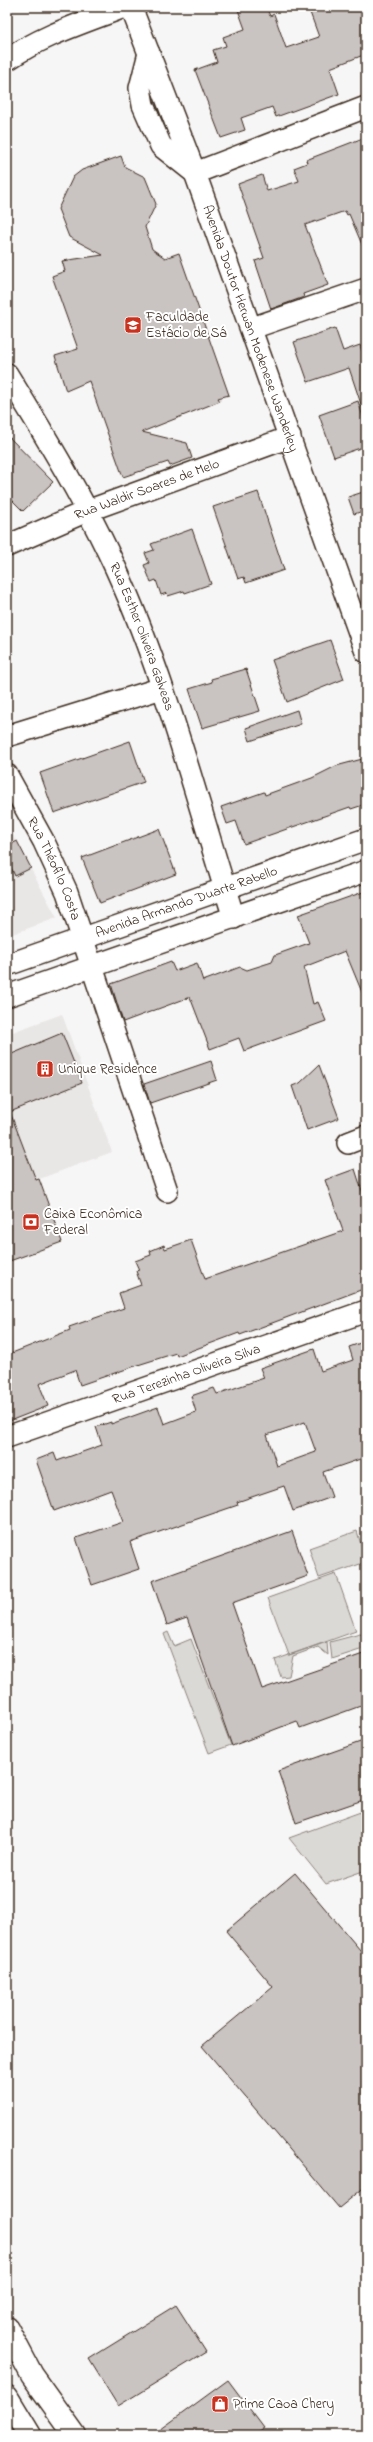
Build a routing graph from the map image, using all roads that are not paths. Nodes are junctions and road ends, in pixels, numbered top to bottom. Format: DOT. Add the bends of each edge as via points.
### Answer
graph roads {
  1 [pos="124,7"];
  2 [pos="131,7"];
  3 [pos="7,60"];
  4 [pos="366,107"];
  5 [pos="195,173"];
  6 [pos="366,289"];
  7 [pos="252,328"];
  8 [pos="7,374"];
  9 [pos="290,438"];
  10 [pos="87,511"];
  11 [pos="7,546"];
  12 [pos="364,642"];
  13 [pos="162,688"];
  14 [pos="7,736"];
  15 [pos="7,775"];
  16 [pos="366,839"];
  17 [pos="366,871"];
  18 [pos="224,888"];
  19 [pos="234,918"];
  20 [pos="83,940"];
  21 [pos="7,965"];
  22 [pos="91,966"];
  23 [pos="7,996"];
  24 [pos="167,1190"];
  25 [pos="366,1311"];
  26 [pos="7,1437"];
  27 [pos="7,2328"];
  28 [pos="7,2397"];
  29 [pos="30,2435"];
  30 [pos="75,2435"];
  1 -- 3 [label="street" via="28,45"];
  2 -- 5 [label="street, Avenida Doutor Herwan Modenese Wanderley"];
  4 -- 5 [label="street"];
  5 -- 7 [label="street, Avenida Doutor Herwan Modenese Wanderley"];
  6 -- 7 [label="street"];
  7 -- 9 [label="street, Avenida Doutor Herwan Modenese Wanderley"];
  8 -- 10 [label="street, Rua Esther Oliveira Galveas"];
  9 -- 10 [label="street, Rua Waldir Soares de Melo"];
  9 -- 12 [label="street, Avenida Doutor Herwan Modenese Wanderley"];
  10 -- 11 [label="street, Rua Waldir Soares de Melo"];
  10 -- 13 [label="street, Rua Esther Oliveira Galveas" via="116,569"];
  13 -- 14 [label="street"];
  13 -- 18 [label="street, Rua Esther Oliveira Galveas"];
  15 -- 20 [label="street, Rua Théofilo Costa" via="67,892"];
  16 -- 18 [label="street, Avenida Armando Duarte Rabello"];
  17 -- 19 [label="street, Avenida Armando Duarte Rabello"];
  18 -- 19 [label="street, Rua Esther Oliveira Galveas"];
  18 -- 20 [label="street, Avenida Armando Duarte Rabello"];
  19 -- 22 [label="street, Avenida Armando Duarte Rabello"];
  20 -- 21 [label="street, Avenida Armando Duarte Rabello"];
  20 -- 22 [label="street, Rua Théofilo Costa"];
  22 -- 23 [label="street, Avenida Armando Duarte Rabello"];
  22 -- 24 [label="street, Rua Théofilo Costa"];
  25 -- 26 [label="street, Rua Terezinha Oliveira Silva"];
  27 -- 30 [label="main road" via="32,2375"];
  28 -- 29 [label="main road"];
}
